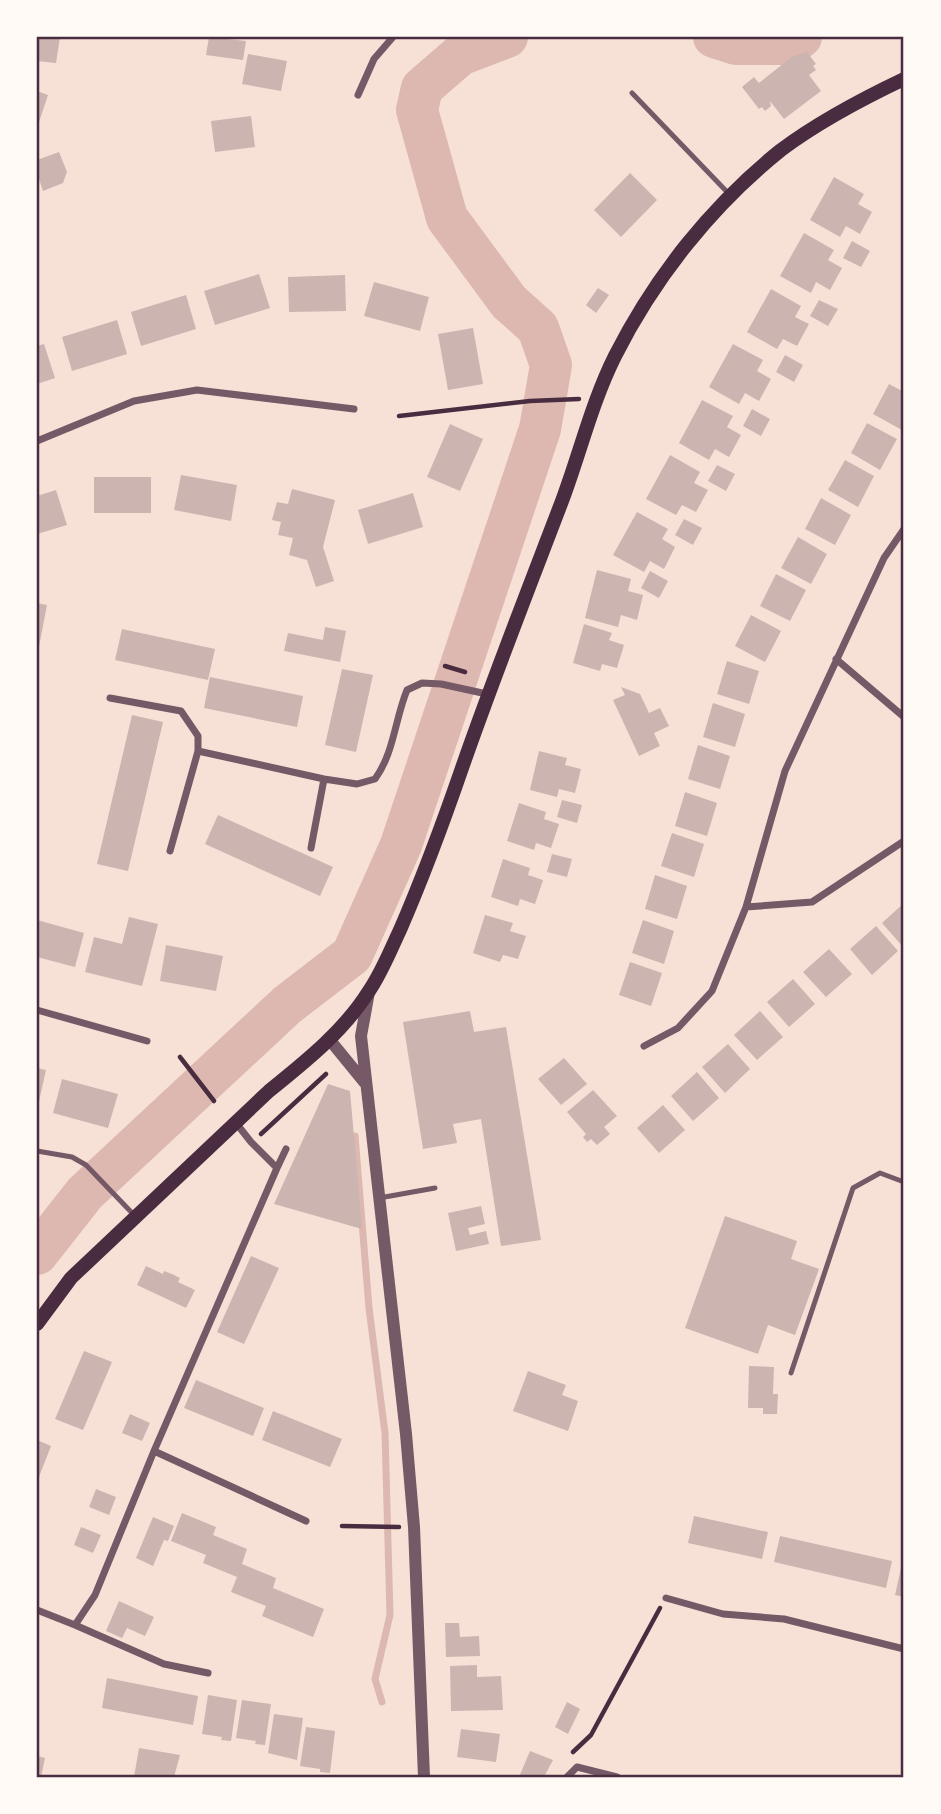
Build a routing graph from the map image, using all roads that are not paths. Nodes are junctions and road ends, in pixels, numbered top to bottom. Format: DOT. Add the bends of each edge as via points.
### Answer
graph roads {
  1 [pos="393,37"];
  2 [pos="904,79"];
  3 [pos="632,93"];
  4 [pos="358,95"];
  5 [pos="730,195"];
  6 [pos="354,409"];
  7 [pos="37,441"];
  8 [pos="904,529"];
  9 [pos="836,659"];
  10 [pos="487,694"];
  11 [pos="110,698"];
  12 [pos="904,716"];
  13 [pos="198,751"];
  14 [pos="324,779"];
  15 [pos="904,841"];
  16 [pos="311,848"];
  17 [pos="170,851"];
  18 [pos="746,907"];
  19 [pos="369,991"];
  20 [pos="37,1010"];
  21 [pos="330,1039"];
  22 [pos="147,1041"];
  23 [pos="645,1046"];
  24 [pos="365,1083"];
  25 [pos="236,1123"];
  26 [pos="286,1149"];
  27 [pos="37,1151"];
  28 [pos="277,1168"];
  29 [pos="904,1182"];
  30 [pos="435,1188"];
  31 [pos="379,1198"];
  32 [pos="135,1216"];
  33 [pos="37,1324"];
  34 [pos="791,1373"];
  35 [pos="154,1451"];
  36 [pos="306,1521"];
  37 [pos="666,1598"];
  38 [pos="37,1610"];
  39 [pos="75,1625"];
  40 [pos="904,1649"];
  41 [pos="208,1673"];
  42 [pos="424,1777"];
  43 [pos="567,1777"];
  44 [pos="617,1777"];
  1 -- 4 [label="street" via="374,59"];
  2 -- 5 [label="main road" via="782,149"];
  3 -- 5 [label="lane"];
  5 -- 10 [label="main road" via="685,246 615,356"];
  6 -- 7 [label="street" via="197,390 134,401"];
  8 -- 9 [label="street" via="884,558"];
  9 -- 12 [label="street"];
  9 -- 18 [label="street" via="785,771"];
  10 -- 14 [label="street" via="422,683 407,690 386,764 375,779 357,784"];
  10 -- 19 [label="main road" via="417,892"];
  11 -- 13 [label="street" via="181,711 198,736"];
  13 -- 14 [label="street"];
  13 -- 17 [label="street"];
  14 -- 16 [label="street"];
  15 -- 18 [label="street" via="811,902"];
  18 -- 23 [label="street" via="712,991 678,1028"];
  19 -- 21 [label="main road"];
  19 -- 24 [label="street" via="361,1036"];
  20 -- 22 [label="street"];
  21 -- 24 [label="street"];
  21 -- 25 [label="main road"];
  24 -- 31 [label="street"];
  25 -- 28 [label="street"];
  25 -- 32 [label="main road"];
  26 -- 28 [label="street"];
  27 -- 32 [label="lane" via="72,1157"];
  28 -- 35 [label="street"];
  29 -- 34 [label="lane" via="880,1173 853,1188"];
  30 -- 31 [label="lane"];
  31 -- 42 [label="street" via="414,1527"];
  32 -- 33 [label="main road" via="71,1278"];
  35 -- 36 [label="street"];
  35 -- 39 [label="street" via="95,1595"];
  37 -- 40 [label="street" via="723,1614 784,1619"];
  38 -- 39 [label="street"];
  39 -- 41 [label="street" via="164,1664"];
  43 -- 44 [label="street" via="577,1768"];
}
